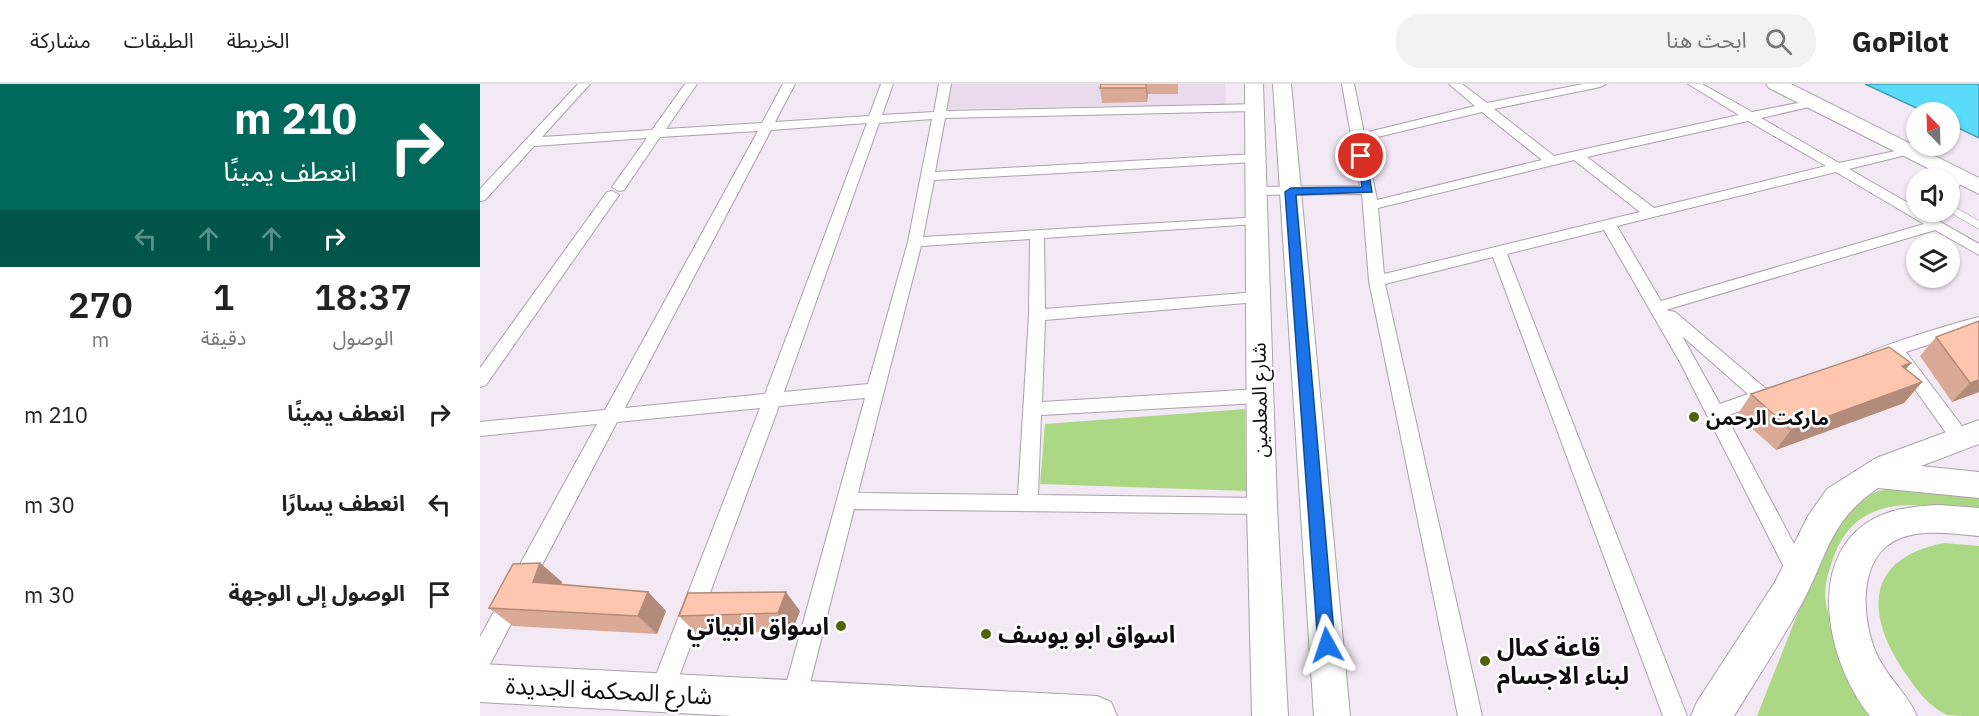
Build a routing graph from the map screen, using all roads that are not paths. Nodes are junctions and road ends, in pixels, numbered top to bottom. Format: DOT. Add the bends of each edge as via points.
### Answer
graph roads {
  1 [pos="584,84"];
  2 [pos="691,84"];
  3 [pos="789,84"];
  4 [pos="887,84"];
  5 [pos="945,84"];
  6 [pos="1282,84"];
  7 [pos="1348,84"];
  8 [pos="1455,84"];
  9 [pos="1600,84"];
  10 [pos="1694,84"];
  11 [pos="1776,84"];
  12 [pos="1800,84"];
  13 [pos="1578,86"];
  14 [pos="1254,96"];
  15 [pos="1814,102"];
  16 [pos="1486,106"];
  17 [pos="938,114"];
  18 [pos="1752,116"];
  19 [pos="874,118"];
  20 [pos="768,124"];
  21 [pos="659,132"];
  22 [pos="1358,138"];
  23 [pos="1906,141"];
  24 [pos="530,142"];
  25 [pos="1906,142"];
  26 [pos="1906,149"];
  27 [pos="1577,156"];
  28 [pos="1934,156"];
  29 [pos="1254,158"];
  30 [pos="1552,161"];
  31 [pos="1839,167"];
  32 [pos="1968,175"];
  33 [pos="927,176"];
  34 [pos="1979,187"];
  35 [pos="1255,191"];
  36 [pos="1291,192"];
  37 [pos="480,197"];
  38 [pos="1369,198"];
  39 [pos="1651,213"];
  40 [pos="1256,220"];
  41 [pos="1608,224"];
  42 [pos="1937,225"];
  43 [pos="1979,225"];
  44 [pos="1037,234"];
  45 [pos="915,242"];
  46 [pos="1979,250"];
  47 [pos="1498,251"];
  48 [pos="1377,281"];
  49 [pos="1257,297"];
  50 [pos="1658,307"];
  51 [pos="1037,315"];
  52 [pos="1979,321"];
  53 [pos="1895,349"];
  54 [pos="1851,364"];
  55 [pos="480,381"];
  56 [pos="1784,388"];
  57 [pos="876,390"];
  58 [pos="1259,396"];
  59 [pos="1762,396"];
  60 [pos="772,401"];
  61 [pos="1034,409"];
  62 [pos="1714,413"];
  63 [pos="609,417"];
  64 [pos="480,429"];
  65 [pos="1970,436"];
  66 [pos="1875,475"];
  67 [pos="1979,485"];
  68 [pos="849,501"];
  69 [pos="1028,501"];
  70 [pos="1262,506"];
  71 [pos="1979,522"];
  72 [pos="1799,574"];
  73 [pos="480,660"];
  74 [pos="480,683"];
  75 [pos="661,693"];
  76 [pos="794,699"];
  77 [pos="1097,716"];
  78 [pos="1270,716"];
  79 [pos="1332,716"];
  80 [pos="1470,716"];
  81 [pos="1675,716"];
  82 [pos="1711,716"];
  83 [pos="1897,716"];
  1 -- 24 [label="street"];
  2 -- 21 [label="street"];
  3 -- 20 [label="street"];
  4 -- 19 [label="street"];
  5 -- 17 [label="street"];
  6 -- 36 [label="street"];
  7 -- 22 [label="street"];
  8 -- 16 [label="street"];
  9 -- 13 [label="street"];
  10 -- 18 [label="street"];
  11 -- 15 [label="main road"];
  12 -- 23 [label="main road"];
  13 -- 16 [label="street"];
  14 -- 17 [label="street"];
  14 -- 29 [label="street, شارع المعلمين"];
  15 -- 18 [label="street"];
  15 -- 25 [label="main road"];
  16 -- 22 [label="street"];
  16 -- 30 [label="street"];
  17 -- 19 [label="street"];
  17 -- 33 [label="street"];
  18 -- 27 [label="street"];
  18 -- 31 [label="street"];
  19 -- 20 [label="street"];
  19 -- 60 [label="street"];
  20 -- 21 [label="street"];
  20 -- 63 [label="street"];
  21 -- 24 [label="street"];
  21 -- 55 [label="street"];
  22 -- 38 [label="street"];
  24 -- 37 [label="street"];
  26 -- 31 [label="street"];
  27 -- 30 [label="street"];
  27 -- 39 [label="street"];
  28 -- 32 [label="main road"];
  29 -- 33 [label="street"];
  29 -- 35 [label="street, شارع المعلمين"];
  30 -- 38 [label="street"];
  31 -- 39 [label="street"];
  31 -- 42 [label="street"];
  32 -- 34 [label="main road"];
  32 -- 43 [label="lane" via="1951,209"];
  33 -- 45 [label="street"];
  35 -- 36 [label="street"];
  35 -- 40 [label="street, شارع المعلمين"];
  36 -- 38 [label="street"];
  36 -- 79 [label="street"];
  38 -- 48 [label="street"];
  39 -- 41 [label="street"];
  40 -- 44 [label="street"];
  40 -- 49 [label="street, شارع المعلمين"];
  41 -- 47 [label="street"];
  41 -- 50 [label="street"];
  42 -- 46 [label="street"];
  42 -- 50 [label="street"];
  44 -- 45 [label="street"];
  44 -- 51 [label="street"];
  45 -- 57 [label="street"];
  47 -- 48 [label="street"];
  47 -- 81 [label="street"];
  48 -- 80 [label="street"];
  49 -- 51 [label="street"];
  49 -- 58 [label="street, شارع المعلمين"];
  50 -- 59 [label="street"];
  50 -- 62 [label="street"];
  51 -- 61 [label="street"];
  52 -- 53 [label="street"];
  53 -- 54 [label="street"];
  53 -- 65 [label="street"];
  56 -- 59 [label="street"];
  57 -- 60 [label="street"];
  57 -- 68 [label="street"];
  58 -- 61 [label="street"];
  58 -- 70 [label="street, شارع المعلمين"];
  59 -- 62 [label="street"];
  60 -- 63 [label="street"];
  60 -- 75 [label="street"];
  61 -- 69 [label="street"];
  62 -- 72 [label="street"];
  63 -- 64 [label="street"];
  63 -- 73 [label="street"];
  65 -- 66 [label="main road"];
  66 -- 67 [label="main road"];
  66 -- 72 [label="main road" via="1858,484 1826,513"];
  68 -- 69 [label="street"];
  68 -- 76 [label="street"];
  69 -- 70 [label="street"];
  70 -- 78 [label="street, شارع المعلمين"];
  71 -- 83 [label="main road" via="1929,520 1886,529 1875,536 1850,574 1853,639 1870,684"];
  72 -- 82 [label="main road"];
  74 -- 75 [label="main road, شارع المحكمة الجديدة"];
  75 -- 76 [label="main road, شارع المحكمة الجديدة"];
  76 -- 77 [label="main road, شارع المحكمة الجديدة"];
}
